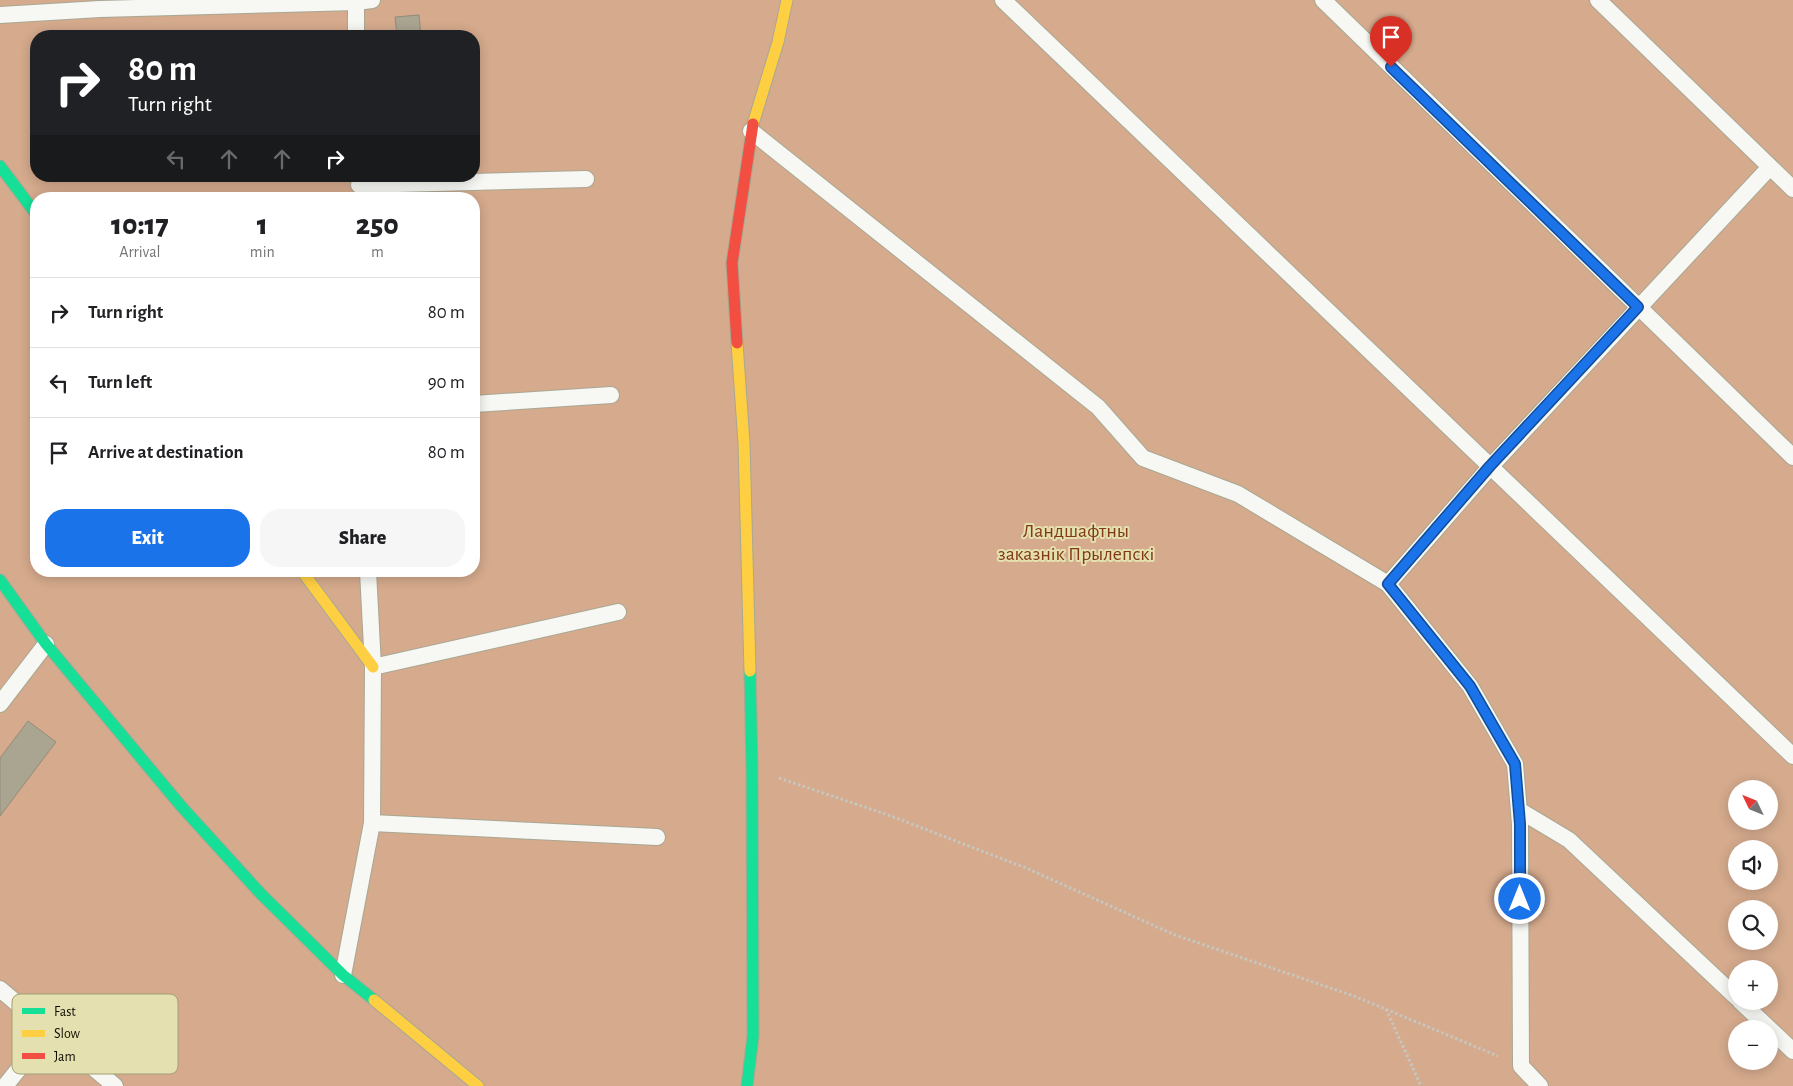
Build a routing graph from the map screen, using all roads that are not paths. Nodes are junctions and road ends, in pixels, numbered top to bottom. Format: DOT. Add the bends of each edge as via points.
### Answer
graph roads {
  1 [pos="372,0"];
  2 [pos="787,0"];
  3 [pos="1003,0"];
  4 [pos="1323,0"];
  5 [pos="1598,0"];
  6 [pos="356,1"];
  7 [pos="100,4"];
  8 [pos="0,15"];
  9 [pos="356,30"];
  10 [pos="752,131"];
  11 [pos="0,166"];
  12 [pos="1770,167"];
  13 [pos="586,179"];
  14 [pos="359,187"];
  15 [pos="1793,189"];
  16 [pos="30,206"];
  17 [pos="1638,307"];
  18 [pos="611,395"];
  19 [pos="480,404"];
  20 [pos="1793,458"];
  21 [pos="1490,466"];
  22 [pos="306,577"];
  23 [pos="368,577"];
  24 [pos="0,580"];
  25 [pos="1388,584"];
  26 [pos="618,612"];
  27 [pos="46,644"];
  28 [pos="373,667"];
  29 [pos="0,704"];
  30 [pos="1793,756"];
  31 [pos="1519,810"];
  32 [pos="372,823"];
  33 [pos="657,838"];
  34 [pos="343,975"];
  35 [pos="0,989"];
  36 [pos="1728,989"];
  37 [pos="12,999"];
  38 [pos="1750,1010"];
  39 [pos="1793,1051"];
  40 [pos="15,1074"];
  41 [pos="101,1074"];
  42 [pos="5,1086"];
  43 [pos="115,1086"];
  44 [pos="478,1086"];
  45 [pos="746,1086"];
  46 [pos="1540,1086"];
  1 -- 6 [label="lane"];
  2 -- 10 [label="street"];
  3 -- 21 [label="lane"];
  4 -- 17 [label="lane"];
  5 -- 12 [label="lane"];
  6 -- 7 [label="lane"];
  6 -- 9 [label="lane"];
  7 -- 8 [label="lane"];
  10 -- 25 [label="lane" via="1098,407 1143,458 1238,494"];
  10 -- 45 [label="street" via="732,263 744,443 752,769 753,1036"];
  11 -- 16 [label="street"];
  12 -- 15 [label="lane"];
  12 -- 17 [label="lane"];
  13 -- 14 [label="lane"];
  17 -- 20 [label="lane"];
  17 -- 21 [label="lane"];
  18 -- 19 [label="lane"];
  21 -- 25 [label="lane"];
  21 -- 30 [label="lane"];
  22 -- 28 [label="street"];
  23 -- 28 [label="lane"];
  24 -- 27 [label="street"];
  25 -- 31 [label="lane" via="1470,686 1515,764"];
  26 -- 28 [label="lane"];
  27 -- 29 [label="lane"];
  27 -- 34 [label="street" via="181,806 261,894"];
  28 -- 32 [label="lane"];
  31 -- 36 [label="lane" via="1569,840"];
  31 -- 46 [label="lane" via="1521,1066"];
  32 -- 33 [label="lane"];
  32 -- 34 [label="lane"];
  34 -- 44 [label="street"];
  35 -- 37 [label="lane"];
  38 -- 39 [label="lane"];
  40 -- 42 [label="lane"];
  41 -- 43 [label="lane"];
}
